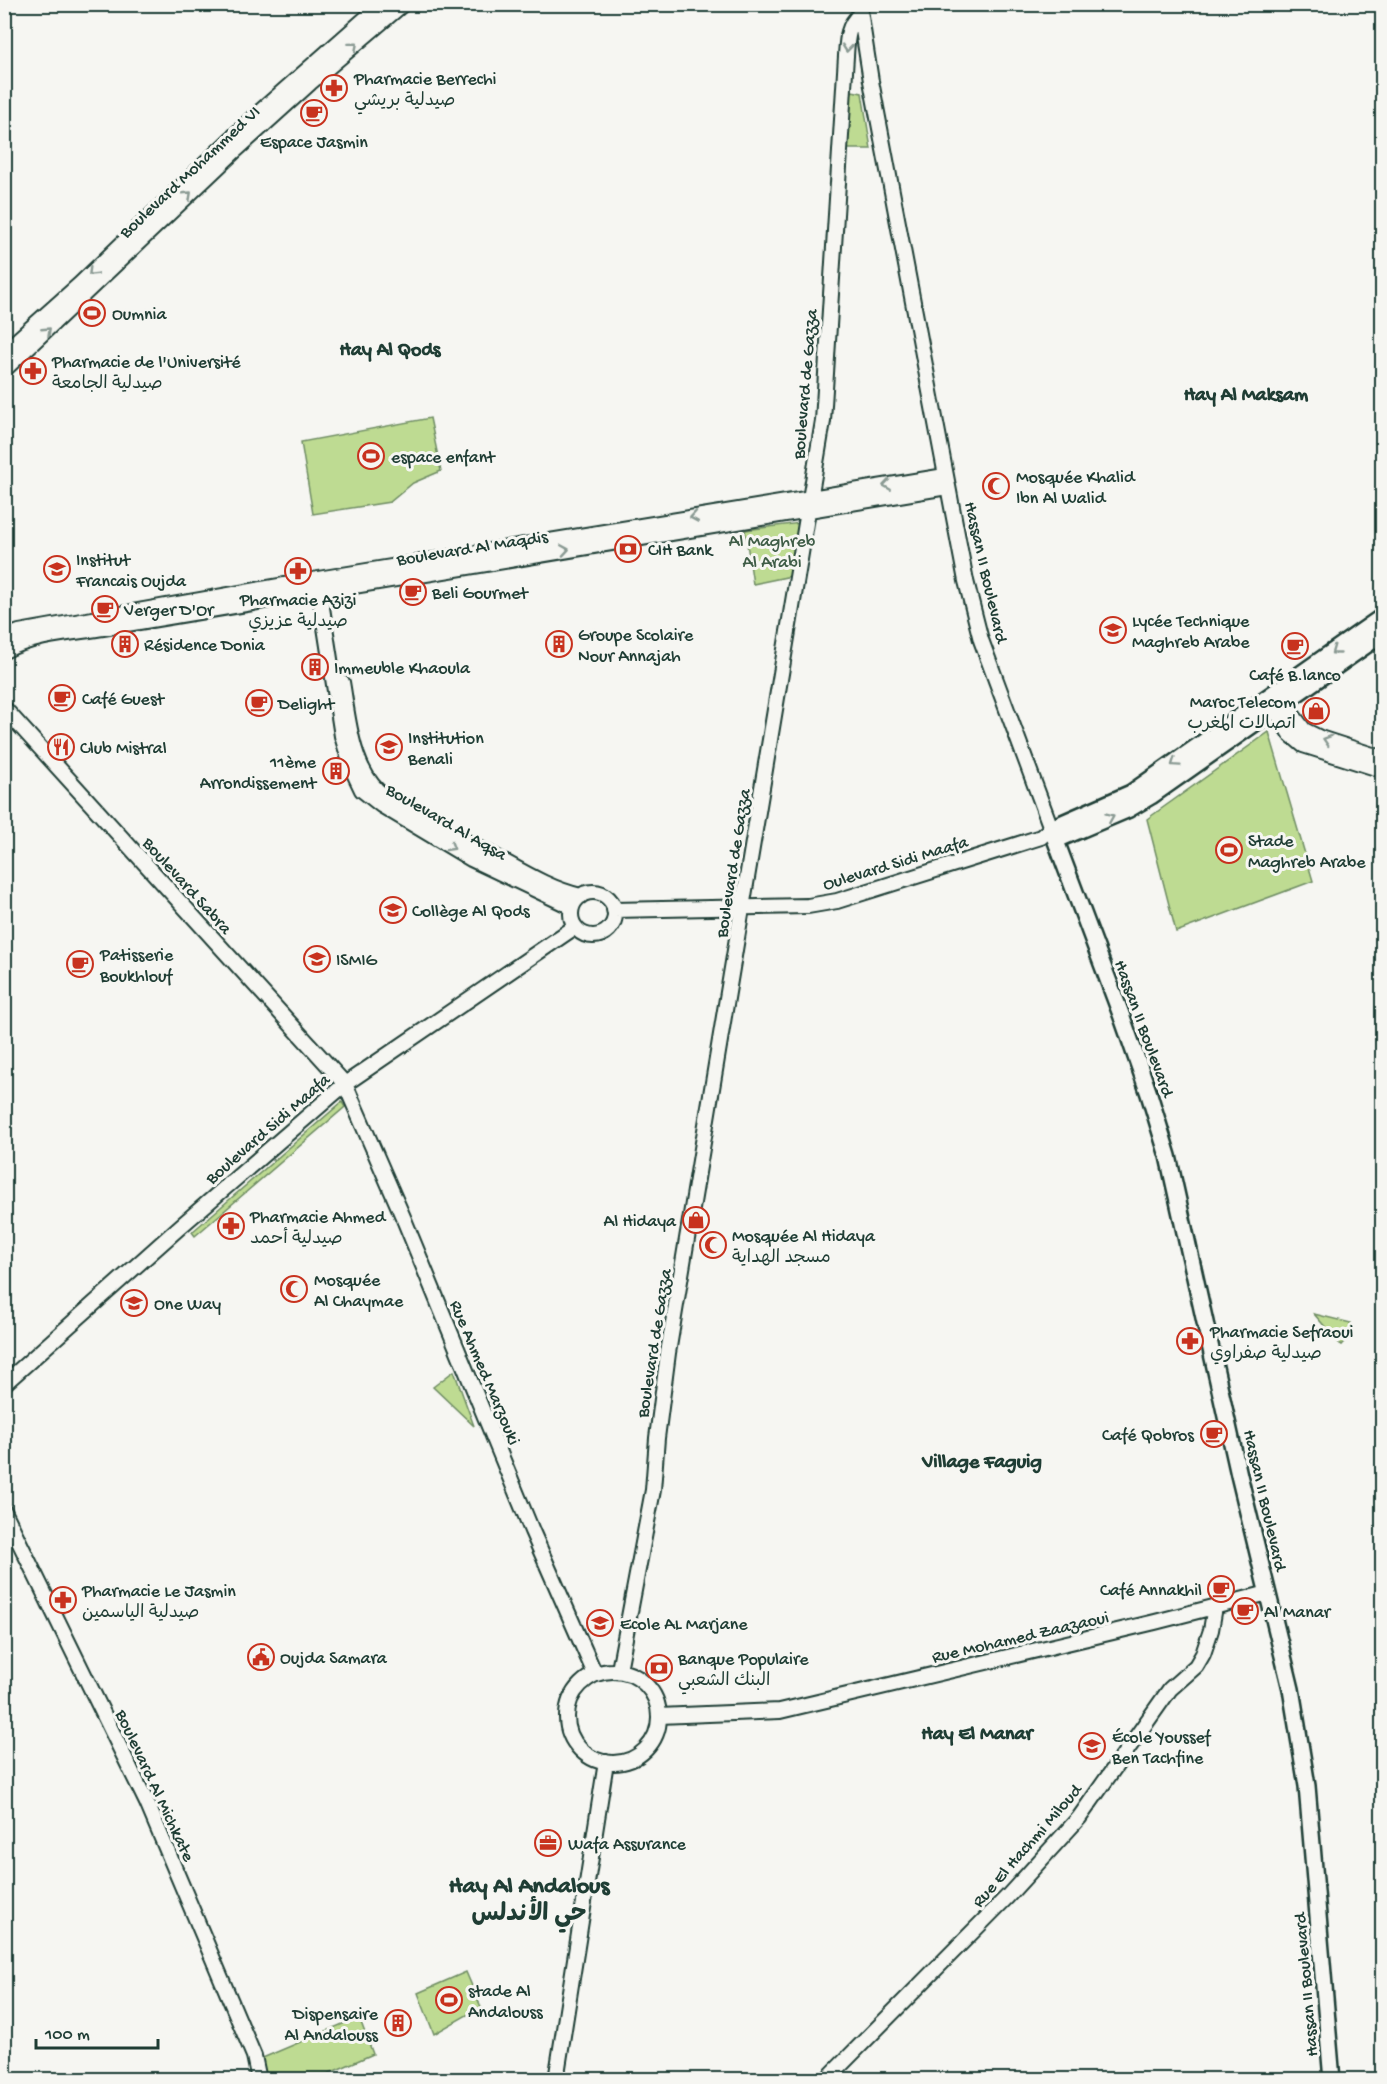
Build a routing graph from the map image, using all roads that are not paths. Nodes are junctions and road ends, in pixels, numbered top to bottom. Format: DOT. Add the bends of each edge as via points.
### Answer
graph roads {
  1 [pos="382,4"];
  2 [pos="403,4"];
  3 [pos="859,9"];
  4 [pos="871,81"];
  5 [pos="844,85"];
  6 [pos="4,352"];
  7 [pos="4,370"];
  8 [pos="946,482"];
  9 [pos="809,503"];
  10 [pos="322,584"];
  11 [pos="1383,617"];
  12 [pos="102,623"];
  13 [pos="1383,634"];
  14 [pos="4,638"];
  15 [pos="4,651"];
  16 [pos="1276,701"];
  17 [pos="4,708"];
  18 [pos="1383,758"];
  19 [pos="1383,770"];
  20 [pos="1049,835"];
  21 [pos="576,902"];
  22 [pos="743,907"];
  23 [pos="614,910"];
  24 [pos="575,927"];
  25 [pos="345,1084"];
  26 [pos="4,1384"];
  27 [pos="4,1511"];
  28 [pos="1268,1593"];
  29 [pos="1215,1607"];
  30 [pos="619,1670"];
  31 [pos="595,1674"];
  32 [pos="659,1716"];
  33 [pos="606,1762"];
  34 [pos="259,2079"];
  35 [pos="556,2079"];
  36 [pos="826,2079"];
  37 [pos="1332,2079"];
  1 -- 6 [label="main road, Boulevard Mohammed VI, one-way" via="255,116"];
  7 -- 2 [label="main road, Boulevard Mohammed VI, one-way" via="236,150"];
  3 -- 4 [label="main road, Hassan II Boulevard"];
  3 -- 5 [label="main road, Boulevard de Gazza, one-way" via="849,29"];
  4 -- 5 [label="main road"];
  4 -- 8 [label="main road, Hassan II Boulevard"];
  5 -- 9 [label="main road, Boulevard de Gazza" via="823,421"];
  8 -- 9 [label="main road, Boulevard Al Maqdis"];
  8 -- 20 [label="main road, Hassan II Boulevard" via="981,640"];
  9 -- 10 [label="main road, Boulevard Al Maqdis"];
  9 -- 22 [label="main road, Boulevard de Gazza"];
  10 -- 12 [label="main road, Boulevard Al Maqdis"];
  10 -- 21 [label="main road" via="352,736 373,787 476,847 568,893"];
  11 -- 16 [label="main road, one-way"];
  12 -- 14 [label="main road, Boulevard Al Maqdis" via="19,632"];
  12 -- 15 [label="main road, Boulevard Al Maqdis"];
  13 -- 16 [label="main road"];
  18 -- 16 [label="main road, one-way" via="1310,734"];
  16 -- 19 [label="main road" via="1290,734 1303,745"];
  16 -- 20 [label="main road" via="1141,802"];
  17 -- 25 [label="main road, Boulevard Sabra"];
  20 -- 22 [label="main road, Oulevard Sidi Maafa" via="837,901 808,906"];
  20 -- 28 [label="main road, Hassan II Boulevard" via="1141,1072 1168,1156"];
  21 -- 23 [label="main road" via="591,893 601,894"];
  21 -- 24 [label="main road" via="571,916"];
  22 -- 23 [label="main road, Oulevard Sidi Maafa"];
  22 -- 30 [label="main road, Boulevard de Gazza" via="668,1353 653,1490"];
  23 -- 24 [label="main road" via="612,923 601,934 587,935"];
  24 -- 25 [label="main road, Boulevard Sidi Maafa"];
  25 -- 26 [label="main road, Boulevard Sidi Maafa"];
  25 -- 31 [label="main road, Rue Ahmed Marzouki"];
  27 -- 34 [label="main road, Boulevard Al Michkate" via="147,1803 254,2056"];
  28 -- 29 [label="main road, Rue Mohamed Zaazaoui"];
  28 -- 37 [label="main road, Hassan II Boulevard" via="1305,1771"];
  29 -- 32 [label="main road, Rue Mohamed Zaazaoui" via="780,1711"];
  29 -- 36 [label="main road, Rue El Hachmi Miloud" via="1199,1661 1170,1689 1079,1818 999,1906"];
  30 -- 31 [label="main road"];
  30 -- 32 [label="main road" via="648,1687"];
  31 -- 33 [label="main road" via="573,1694 567,1721 578,1746 588,1756"];
  32 -- 33 [label="main road" via="656,1733 644,1751 623,1762"];
  33 -- 35 [label="main road"];
}
